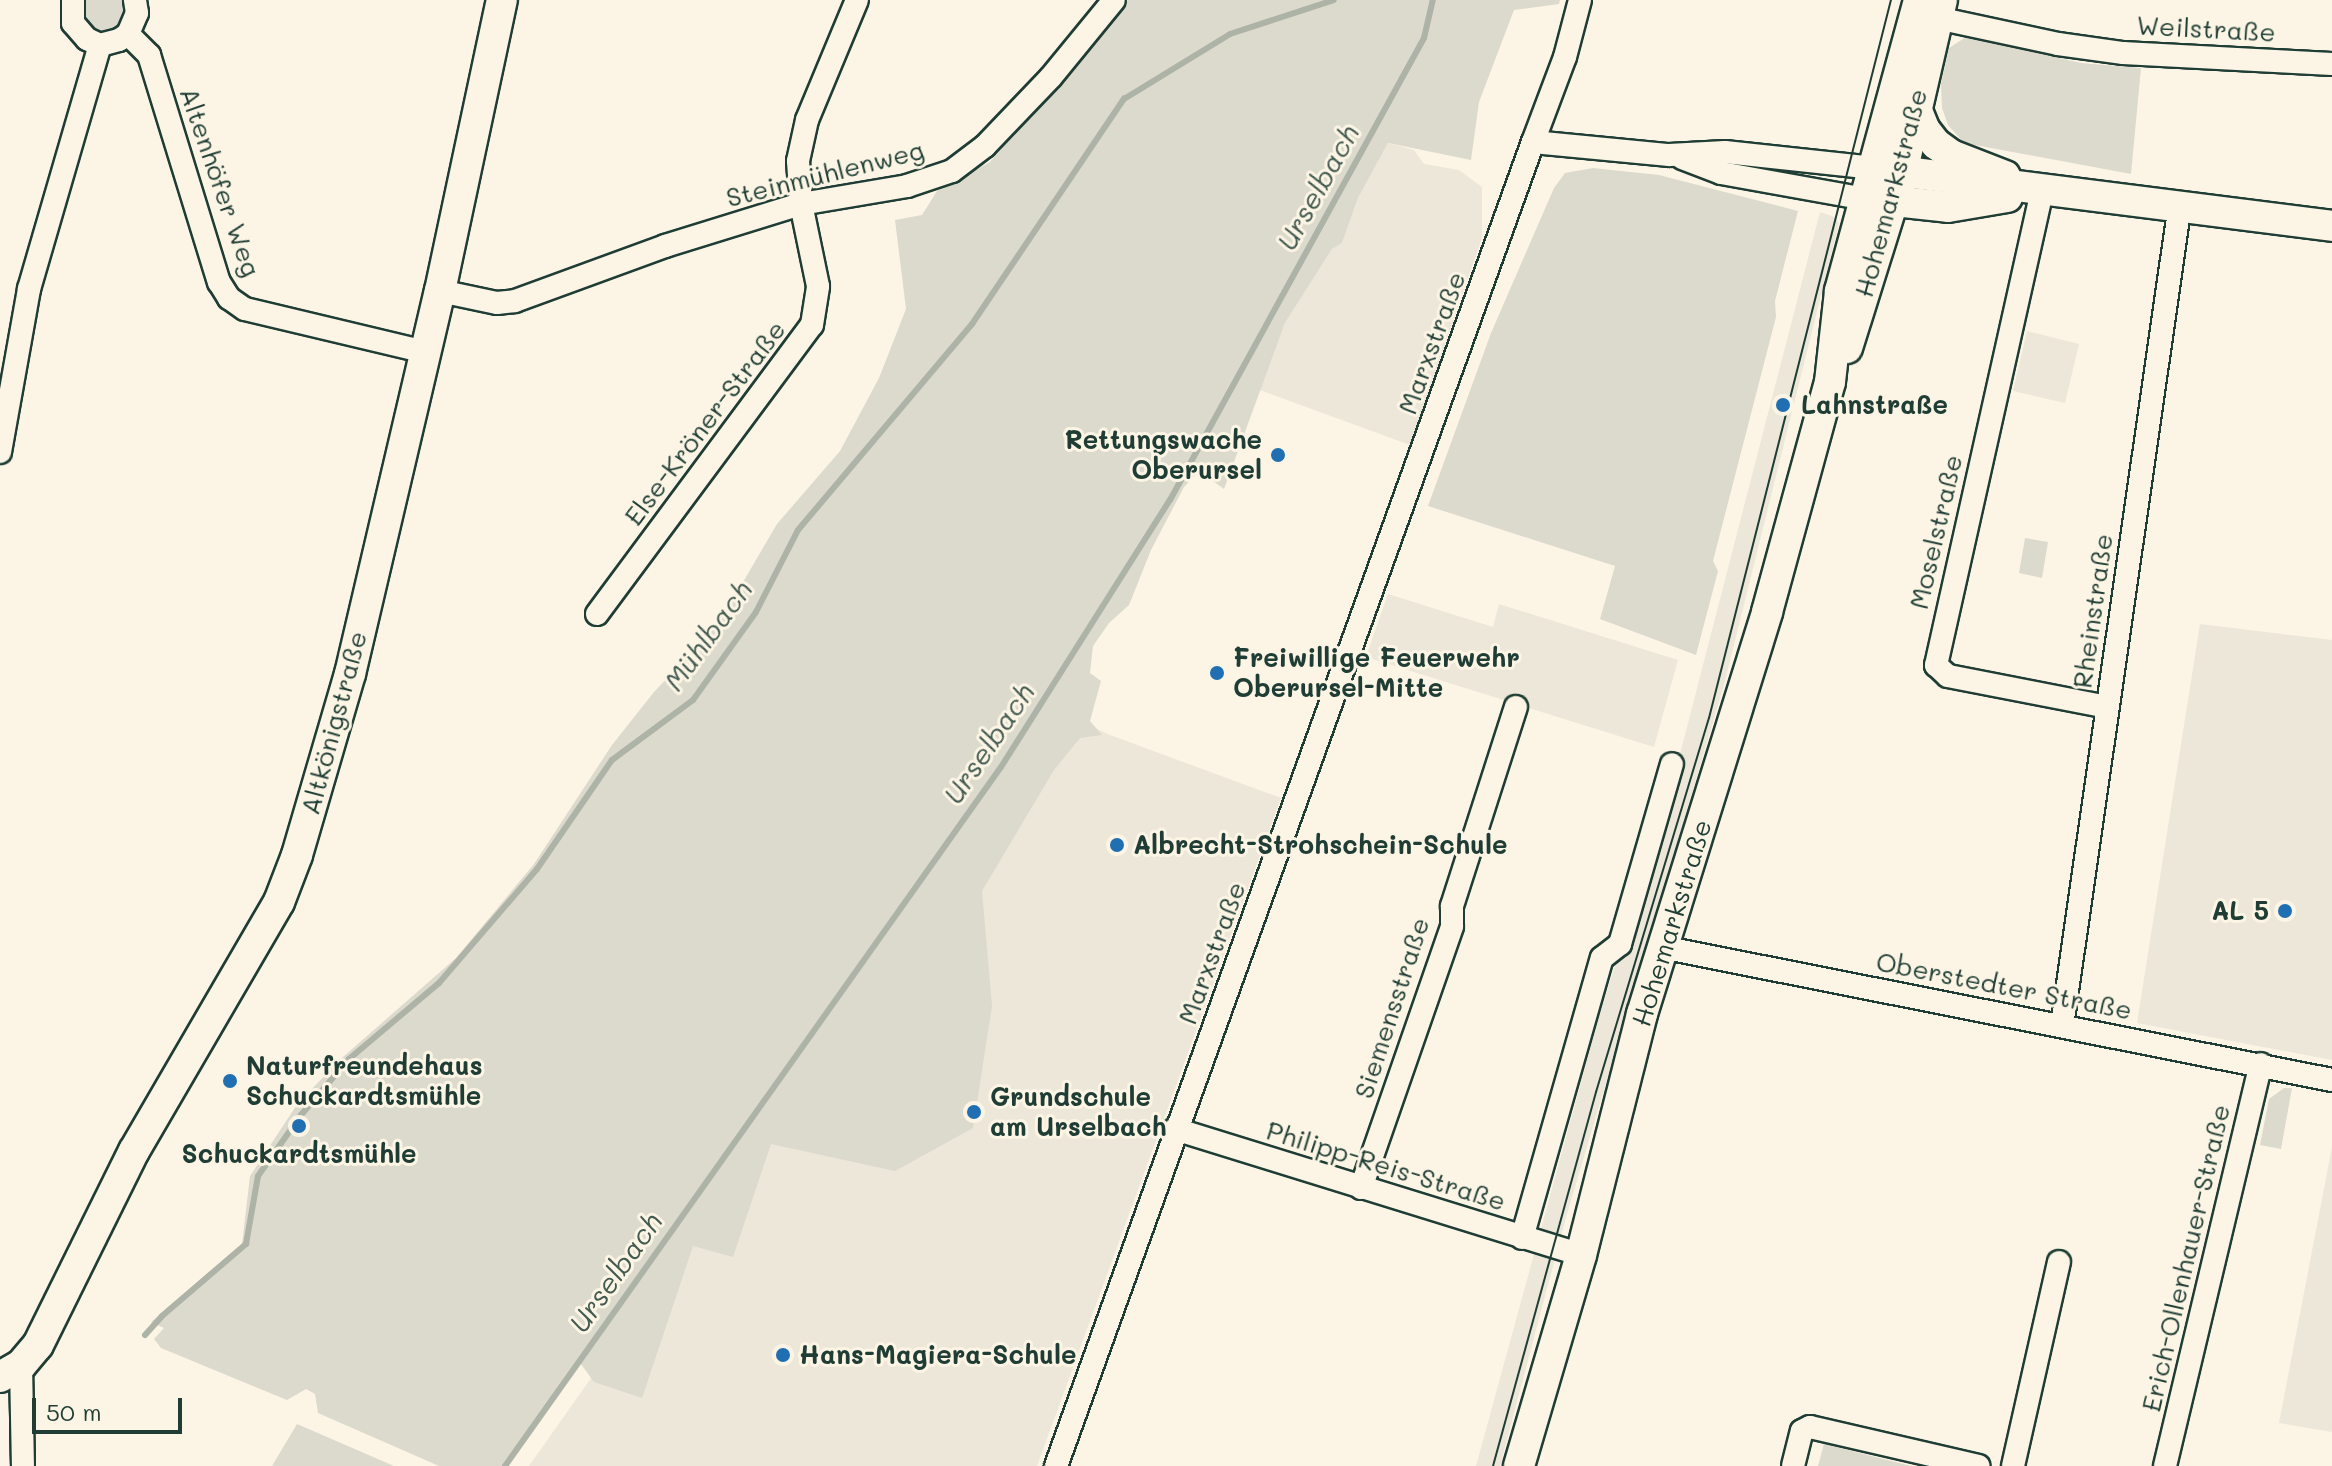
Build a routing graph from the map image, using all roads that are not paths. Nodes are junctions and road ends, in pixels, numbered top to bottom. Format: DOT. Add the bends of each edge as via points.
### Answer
graph roads {
  1 [pos="73,0"];
  2 [pos="135,0"];
  3 [pos="502,0"];
  4 [pos="857,0"];
  5 [pos="1114,0"];
  6 [pos="1580,0"];
  7 [pos="1933,6"];
  8 [pos="128,34"];
  9 [pos="100,45"];
  10 [pos="2332,64"];
  11 [pos="1916,108"];
  12 [pos="1533,142"];
  13 [pos="1669,155"];
  14 [pos="1884,185"];
  15 [pos="2042,191"];
  16 [pos="801,204"];
  17 [pos="2180,204"];
  18 [pos="2332,226"];
  19 [pos="440,291"];
  20 [pos="425,352"];
  21 [pos="1830,382"];
  22 [pos="0,452"];
  23 [pos="597,614"];
  24 [pos="1516,707"];
  25 [pos="2107,707"];
  26 [pos="1672,764"];
  27 [pos="1666,948"];
  28 [pos="2062,1026"];
  29 [pos="2261,1064"];
  30 [pos="2332,1080"];
  31 [pos="1175,1129"];
  32 [pos="1361,1188"];
  33 [pos="1522,1238"];
  34 [pos="1581,1255"];
  35 [pos="2059,1262"];
  36 [pos="10,1371"];
  37 [pos="23,1466"];
  38 [pos="1056,1466"];
  39 [pos="1519,1466"];
  40 [pos="1793,1466"];
  41 [pos="1979,1466"];
  42 [pos="2013,1466"];
  43 [pos="2165,1466"];
  1 -- 9 [label="street" via="73,23"];
  2 -- 8 [label="street" via="137,13"];
  3 -- 19 [label="street, Altkönigstraße"];
  4 -- 16 [label="street, Else-Kröner-Straße" via="807,120 798,161"];
  5 -- 16 [label="street, Steinmühlenweg" via="1051,77 985,146 952,171 907,186"];
  6 -- 12 [label="street, Marxstraße"];
  7 -- 10 [label="street, Weilstraße" via="2058,44 2123,53"];
  7 -- 11 [label="street, Hohemarkstraße"];
  7 -- 14 [label="street, Hohemarkstraße"];
  8 -- 9 [label="street"];
  8 -- 20 [label="street, Altenhöfer Weg" via="149,55 219,282 229,298 245,309"];
  9 -- 22 [label="street" via="29,289"];
  11 -- 14 [label="street, Hohemarkstraße"];
  11 -- 15 [label="street" via="1925,130 1951,155"];
  12 -- 13 [label="street"];
  12 -- 31 [label="street, Marxstraße"];
  13 -- 14 [label="street" via="1721,173"];
  13 -- 14 [label="street" via="1725,152"];
  14 -- 15 [label="street" via="1948,207"];
  14 -- 21 [label="street, Hohemarkstraße" via="1849,345"];
  14 -- 21 [label="street, Hohemarkstraße" via="1840,291"];
  15 -- 17 [label="street"];
  15 -- 25 [label="street, Moselstraße" via="1936,665 1948,676"];
  16 -- 19 [label="street, Steinmühlenweg" via="515,301 497,303"];
  16 -- 23 [label="street, Else-Kröner-Straße" via="818,286 812,325"];
  17 -- 18 [label="street"];
  17 -- 25 [label="street, Rheinstraße"];
  19 -- 20 [label="street, Altkönigstraße"];
  20 -- 36 [label="street, Altkönigstraße" via="350,674 284,891 134,1151 38,1345"];
  21 -- 27 [label="street, Hohemarkstraße"];
  24 -- 32 [label="street, Siemensstraße" via="1452,906 1452,926"];
  25 -- 28 [label="street, Rheinstraße"];
  26 -- 33 [label="street, Hohemarkstraße" via="1620,944 1602,958"];
  27 -- 28 [label="street, Oberstedter Straße"];
  27 -- 34 [label="street, Hohemarkstraße" via="1642,1014"];
  28 -- 29 [label="street, Oberstedter Straße"];
  29 -- 30 [label="street, Oberstedter Straße"];
  29 -- 43 [label="street, Erich-Ollenhauer-Straße"];
  31 -- 32 [label="street, Philipp-Reis-Straße"];
  31 -- 38 [label="street, Marxstraße"];
  32 -- 33 [label="street, Philipp-Reis-Straße"];
  33 -- 34 [label="street, Philipp-Reis-Straße"];
  34 -- 39 [label="street, Hohemarkstraße"];
  35 -- 42 [label="street"];
  36 -- 37 [label="street"];
  40 -- 41 [label="street" via="1802,1431 1810,1427"];
}
